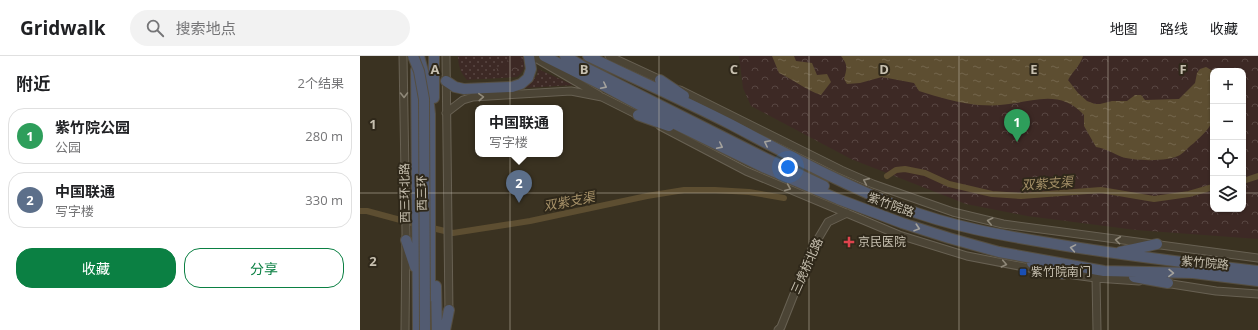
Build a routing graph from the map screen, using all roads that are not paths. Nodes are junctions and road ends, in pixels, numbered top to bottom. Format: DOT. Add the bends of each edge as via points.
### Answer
graph roads {
  1 [pos="403,56"];
  2 [pos="416,56"];
  3 [pos="434,56"];
  4 [pos="446,56"];
  5 [pos="529,56"];
  6 [pos="532,56"];
  7 [pos="544,56"];
  8 [pos="565,56"];
  9 [pos="573,56"];
  10 [pos="609,56"];
  11 [pos="615,58"];
  12 [pos="586,62"];
  13 [pos="446,80"];
  14 [pos="660,80"];
  15 [pos="602,97"];
  16 [pos="446,113"];
  17 [pos="710,114"];
  18 [pos="638,115"];
  19 [pos="702,137"];
  20 [pos="904,208"];
  21 [pos="847,213"];
  22 [pos="902,223"];
  23 [pos="406,237"];
  24 [pos="1157,244"];
  25 [pos="999,252"];
  26 [pos="1112,254"];
  27 [pos="1258,258"];
  28 [pos="1104,271"];
  29 [pos="1258,271"];
  30 [pos="418,274"];
  31 [pos="1063,274"];
  32 [pos="1096,278"];
  33 [pos="1258,281"];
  34 [pos="1168,283"];
  35 [pos="1258,294"];
  36 [pos="449,310"];
  37 [pos="405,330"];
  38 [pos="418,330"];
  39 [pos="425,330"];
  40 [pos="430,330"];
  41 [pos="437,330"];
  42 [pos="445,330"];
  43 [pos="449,330"];
  44 [pos="778,330"];
  45 [pos="1097,330"];
  1 -- 23 [label="street, 西三环北路, one-way"];
  2 -- 30 [label="highway, 西三环"];
  2 -- 39 [label="highway, bridge" via="424,99"];
  2 -- 40 [label="highway" via="427,86 430,114"];
  3 -- 41 [label="highway, 西三环"];
  4 -- 13 [label="street"];
  5 -- 13 [label="highway" via="531,69 528,78 512,87 464,89 455,87"];
  6 -- 15 [label="street"];
  7 -- 19 [label="highway, 紫竹院路, one-way"];
  8 -- 12 [label="highway"];
  9 -- 12 [label="highway"];
  10 -- 11 [label="street, 紫竹院路"];
  11 -- 14 [label="street, 紫竹院路"];
  12 -- 17 [label="highway, 紫竹院路"];
  12 -- 20 [label="highway" via="769,154 866,198"];
  12 -- 22 [label="highway" via="767,159"];
  13 -- 16 [label="street"];
  14 -- 17 [label="highway"];
  24 -- 14 [label="street, 紫竹院路, one-way" via="1003,224 953,212 841,170"];
  16 -- 15 [label="street, one-way" via="463,100 473,97 571,91"];
  15 -- 18 [label="street, 紫竹院路"];
  16 -- 36 [label="street"];
  20 -- 17 [label="highway, 紫竹院路, one-way" via="818,170"];
  18 -- 19 [label="highway"];
  18 -- 21 [label="street, 紫竹院路, one-way" via="746,171"];
  19 -- 22 [label="highway, 紫竹院路, one-way" via="765,168"];
  26 -- 20 [label="highway, 紫竹院路, one-way" via="954,225"];
  21 -- 31 [label="street, 紫竹院路, one-way" via="899,235 967,256"];
  21 -- 44 [label="street, 三虎桥北路" via="828,222 812,249"];
  22 -- 25 [label="highway, 紫竹院路, one-way"];
  23 -- 30 [label="highway"];
  23 -- 37 [label="street, 西三环北路"];
  24 -- 26 [label="highway"];
  24 -- 27 [label="street, 紫竹院路"];
  25 -- 28 [label="highway, 紫竹院路"];
  25 -- 31 [label="highway"];
  26 -- 29 [label="highway, 紫竹院路"];
  28 -- 33 [label="highway, 紫竹院路, one-way" via="1193,273"];
  28 -- 34 [label="highway"];
  30 -- 38 [label="highway, 西三环"];
  31 -- 32 [label="street, 紫竹院路"];
  32 -- 34 [label="street, 紫竹院路"];
  32 -- 45 [label="street"];
  34 -- 35 [label="street, 紫竹院路" via="1216,291"];
  36 -- 42 [label="highway"];
  36 -- 43 [label="street"];
}
